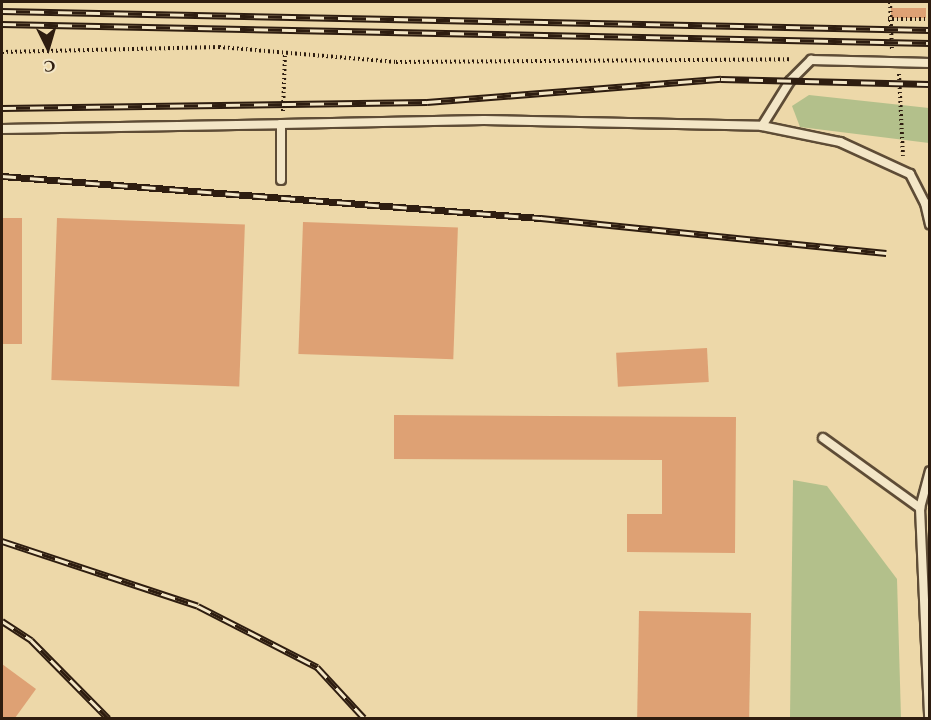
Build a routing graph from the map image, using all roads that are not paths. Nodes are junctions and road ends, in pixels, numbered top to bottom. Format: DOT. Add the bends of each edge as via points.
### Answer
graph roads {
  1 [pos="930,63"];
  2 [pos="282,124"];
  3 [pos="762,126"];
  4 [pos="2,129"];
  5 [pos="281,180"];
  6 [pos="930,224"];
  7 [pos="823,438"];
  8 [pos="930,471"];
  9 [pos="920,508"];
  10 [pos="929,718"];
  1 -- 3 [label="lane" via="811,60 790,81"];
  2 -- 3 [label="lane" via="484,120"];
  2 -- 4 [label="lane"];
  2 -- 5 [label="lane"];
  3 -- 6 [label="lane" via="840,142 910,174 925,203"];
  7 -- 9 [label="lane"];
  8 -- 9 [label="lane"];
  9 -- 10 [label="lane"];
}
